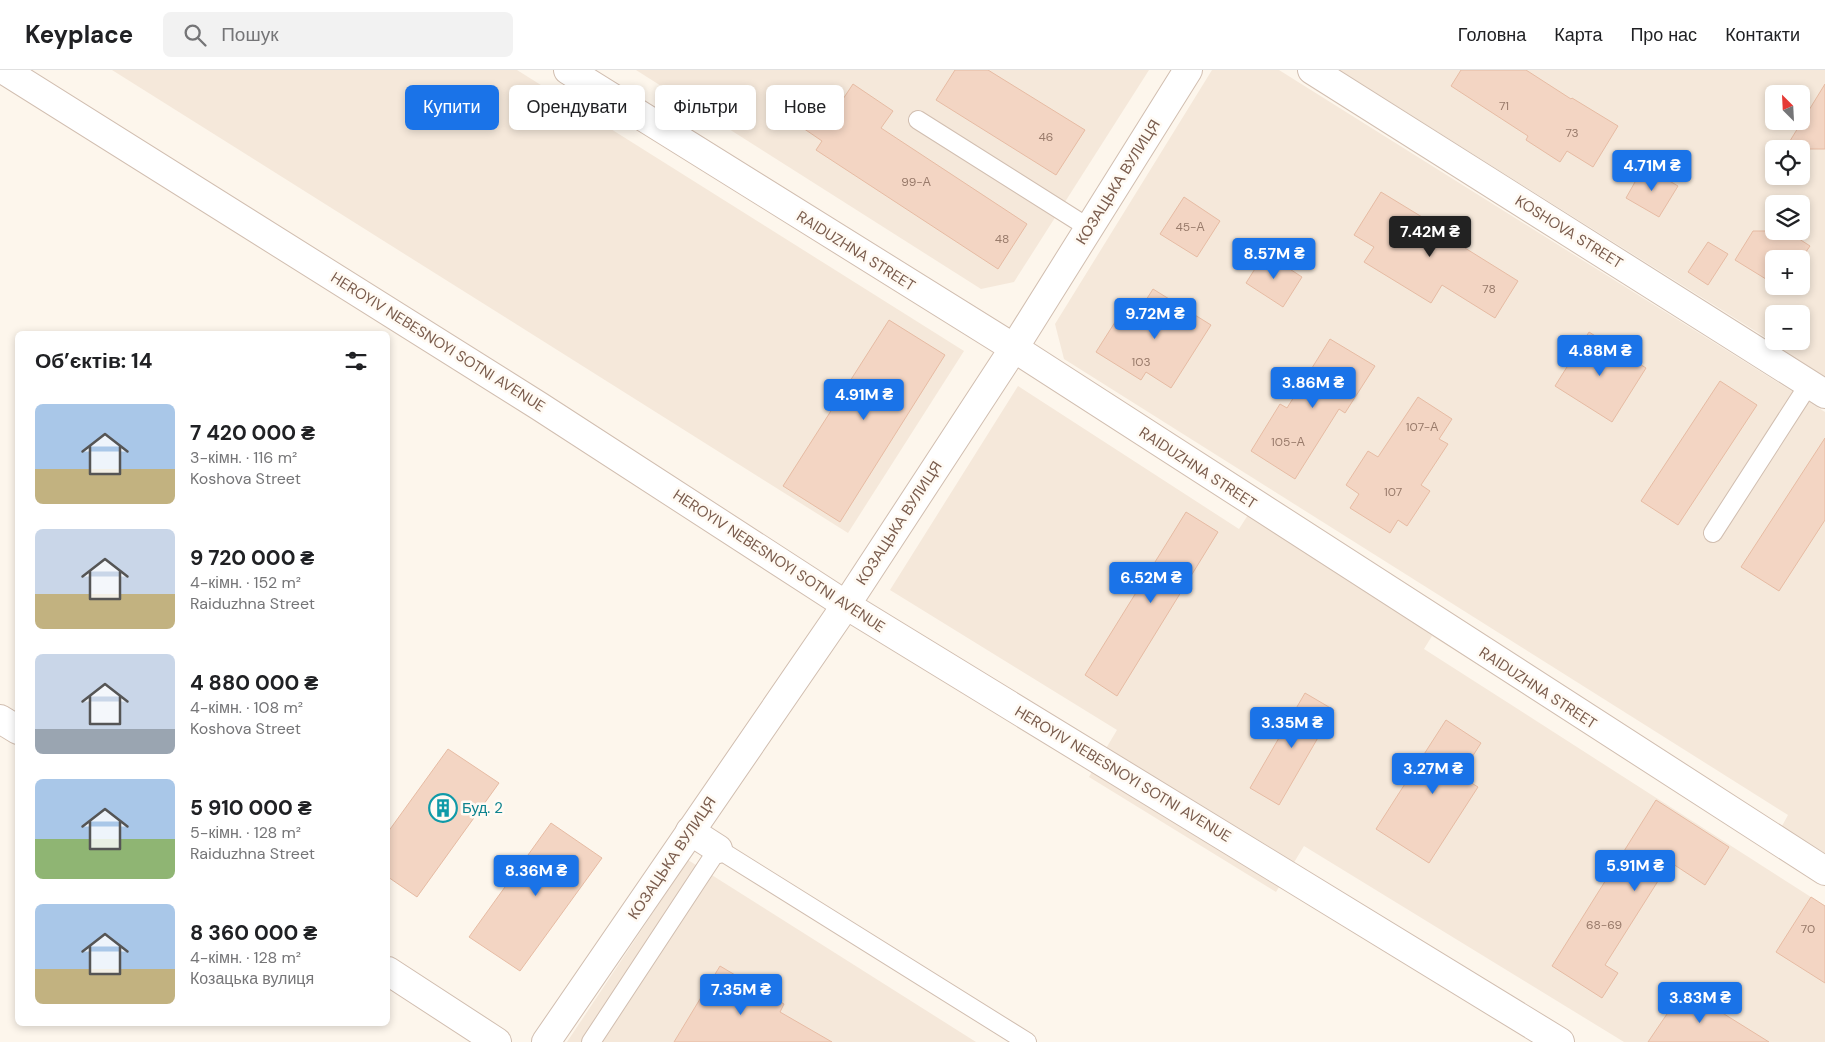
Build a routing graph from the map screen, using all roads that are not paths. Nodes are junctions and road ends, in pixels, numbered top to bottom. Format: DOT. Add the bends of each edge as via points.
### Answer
graph roads {
  1 [pos="4,70"];
  2 [pos="568,70"];
  3 [pos="1188,70"];
  4 [pos="1312,70"];
  5 [pos="918,120"];
  6 [pos="1089,228"];
  7 [pos="1014,348"];
  8 [pos="1817,389"];
  9 [pos="1713,533"];
  10 [pos="846,606"];
  11 [pos="0,719"];
  12 [pos="15,728"];
  13 [pos="690,832"];
  14 [pos="718,849"];
  15 [pos="1825,871"];
  16 [pos="390,972"];
  17 [pos="497,1042"];
  18 [pos="546,1042"];
  19 [pos="590,1042"];
  20 [pos="1027,1042"];
  21 [pos="1560,1042"];
  1 -- 10 [label="street, HEROYIV NEBESNOYI SOTNI AVENUE" via="540,406"];
  2 -- 7 [label="street, RAIDUZHNA STREET"];
  3 -- 6 [label="street, КОЗАЦЬКА ВУЛИЦЯ"];
  4 -- 8 [label="street, KOSHOVA STREET"];
  5 -- 6 [label="lane"];
  6 -- 7 [label="street, КОЗАЦЬКА ВУЛИЦЯ"];
  7 -- 10 [label="street, КОЗАЦЬКА ВУЛИЦЯ"];
  7 -- 15 [label="street, RAIDUZHNA STREET"];
  8 -- 9 [label="lane"];
  10 -- 13 [label="street, КОЗАЦЬКА ВУЛИЦЯ"];
  10 -- 21 [label="street, HEROYIV NEBESNOYI SOTNI AVENUE"];
  11 -- 12 [label="street"];
  13 -- 14 [label="street"];
  13 -- 18 [label="street, КОЗАЦЬКА ВУЛИЦЯ"];
  14 -- 19 [label="lane"];
  14 -- 20 [label="lane"];
  16 -- 17 [label="street"];
}
